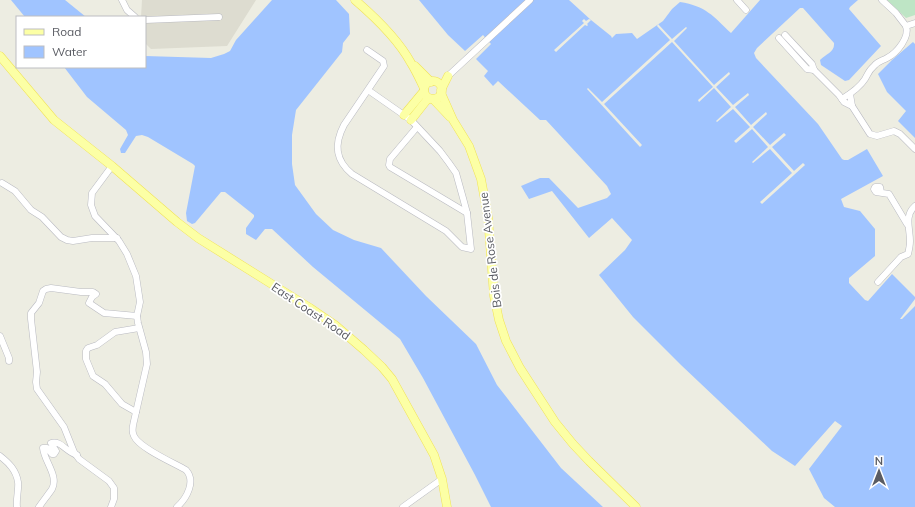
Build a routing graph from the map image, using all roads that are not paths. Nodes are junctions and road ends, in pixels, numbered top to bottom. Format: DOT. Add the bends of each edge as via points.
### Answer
graph roads {
  1 [pos="122,0"];
  2 [pos="356,0"];
  3 [pos="530,0"];
  4 [pos="737,0"];
  5 [pos="882,0"];
  6 [pos="746,10"];
  7 [pos="134,16"];
  8 [pos="219,17"];
  9 [pos="146,20"];
  10 [pos="915,23"];
  11 [pos="906,26"];
  12 [pos="785,35"];
  13 [pos="779,38"];
  14 [pos="367,50"];
  15 [pos="0,56"];
  16 [pos="411,62"];
  17 [pos="814,70"];
  18 [pos="448,76"];
  19 [pos="433,82"];
  20 [pos="368,90"];
  21 [pos="424,90"];
  22 [pos="441,91"];
  23 [pos="850,94"];
  24 [pos="431,99"];
  25 [pos="842,99"];
  26 [pos="852,106"];
  27 [pos="407,117"];
  28 [pos="453,120"];
  29 [pos="417,127"];
  30 [pos="915,149"];
  31 [pos="112,166"];
  32 [pos="2,183"];
  33 [pos="881,192"];
  34 [pos="915,206"];
  35 [pos="467,213"];
  36 [pos="907,224"];
  37 [pos="117,238"];
  38 [pos="878,282"];
  39 [pos="137,316"];
  40 [pos="139,328"];
  41 [pos="0,336"];
  42 [pos="9,361"];
  43 [pos="136,412"];
  44 [pos="0,456"];
  45 [pos="77,456"];
  46 [pos="442,479"];
  47 [pos="17,507"];
  48 [pos="38,507"];
  49 [pos="112,507"];
  50 [pos="177,507"];
  51 [pos="403,507"];
  52 [pos="447,507"];
  53 [pos="636,507"];
  1 -- 7 [label="street"];
  2 -- 16 [label="main road" via="396,41"];
  3 -- 18 [label="street"];
  4 -- 6 [label="street"];
  5 -- 11 [label="street"];
  8 -- 9 [label="street"];
  10 -- 11 [label="street"];
  11 -- 23 [label="street" via="907,35 896,51 885,60 877,62 869,70 865,80"];
  12 -- 17 [label="street" via="812,64"];
  13 -- 17 [label="street" via="808,69"];
  14 -- 20 [label="street" via="384,61 383,68"];
  15 -- 31 [label="main road, East Coast Road" via="54,120"];
  16 -- 19 [label="main road"];
  16 -- 21 [label="main road"];
  17 -- 25 [label="street"];
  18 -- 19 [label="main road"];
  18 -- 22 [label="main road"];
  19 -- 21 [label="main road" via="427,84"];
  19 -- 22 [label="main road" via="440,86"];
  20 -- 27 [label="street"];
  20 -- 35 [label="street" via="339,135 338,151 347,170 446,231 462,247 471,249"];
  21 -- 24 [label="main road" via="425,96"];
  21 -- 27 [label="main road"];
  22 -- 24 [label="main road" via="438,98"];
  22 -- 28 [label="main road, Bois de Rose Avenue"];
  23 -- 25 [label="street"];
  23 -- 26 [label="street"];
  24 -- 27 [label="main road"];
  24 -- 28 [label="main road, Bois de Rose Avenue"];
  25 -- 26 [label="street"];
  26 -- 30 [label="street" via="870,134 877,136 894,131"];
  27 -- 29 [label="street"];
  28 -- 53 [label="main road, Bois de Rose Avenue" via="469,146 481,179 488,217 494,296 506,341 555,422 592,465"];
  29 -- 35 [label="street" via="440,151 456,173"];
  29 -- 35 [label="street" via="390,159 390,167"];
  31 -- 37 [label="street" via="92,193 91,205 95,216"];
  31 -- 46 [label="main road, East Coast Road" via="198,238 335,324 364,350 392,379 434,455"];
  32 -- 37 [label="street" via="15,191 31,210 67,240"];
  33 -- 36 [label="street" via="889,194"];
  34 -- 36 [label="street" via="910,212"];
  36 -- 38 [label="street" via="910,241 908,254 901,257"];
  37 -- 39 [label="street" via="136,276 140,302"];
  39 -- 40 [label="street"];
  39 -- 45 [label="street" via="104,313 89,303 96,294 93,292 51,288 43,291 39,303 31,313 37,389 64,427"];
  40 -- 43 [label="street" via="147,364"];
  40 -- 43 [label="street" via="115,332 86,351 86,359 93,376 105,384 122,404"];
  41 -- 42 [label="street"];
  43 -- 50 [label="street" via="132,430 139,443 190,474 190,488"];
  44 -- 47 [label="street" via="12,467 18,482"];
  45 -- 48 [label="street" via="56,442 51,443 56,451 54,454 43,448 53,475 53,485"];
  45 -- 49 [label="street" via="91,469 103,475 114,488"];
  46 -- 51 [label="street"];
  46 -- 52 [label="main road, East Coast Road"];
}
